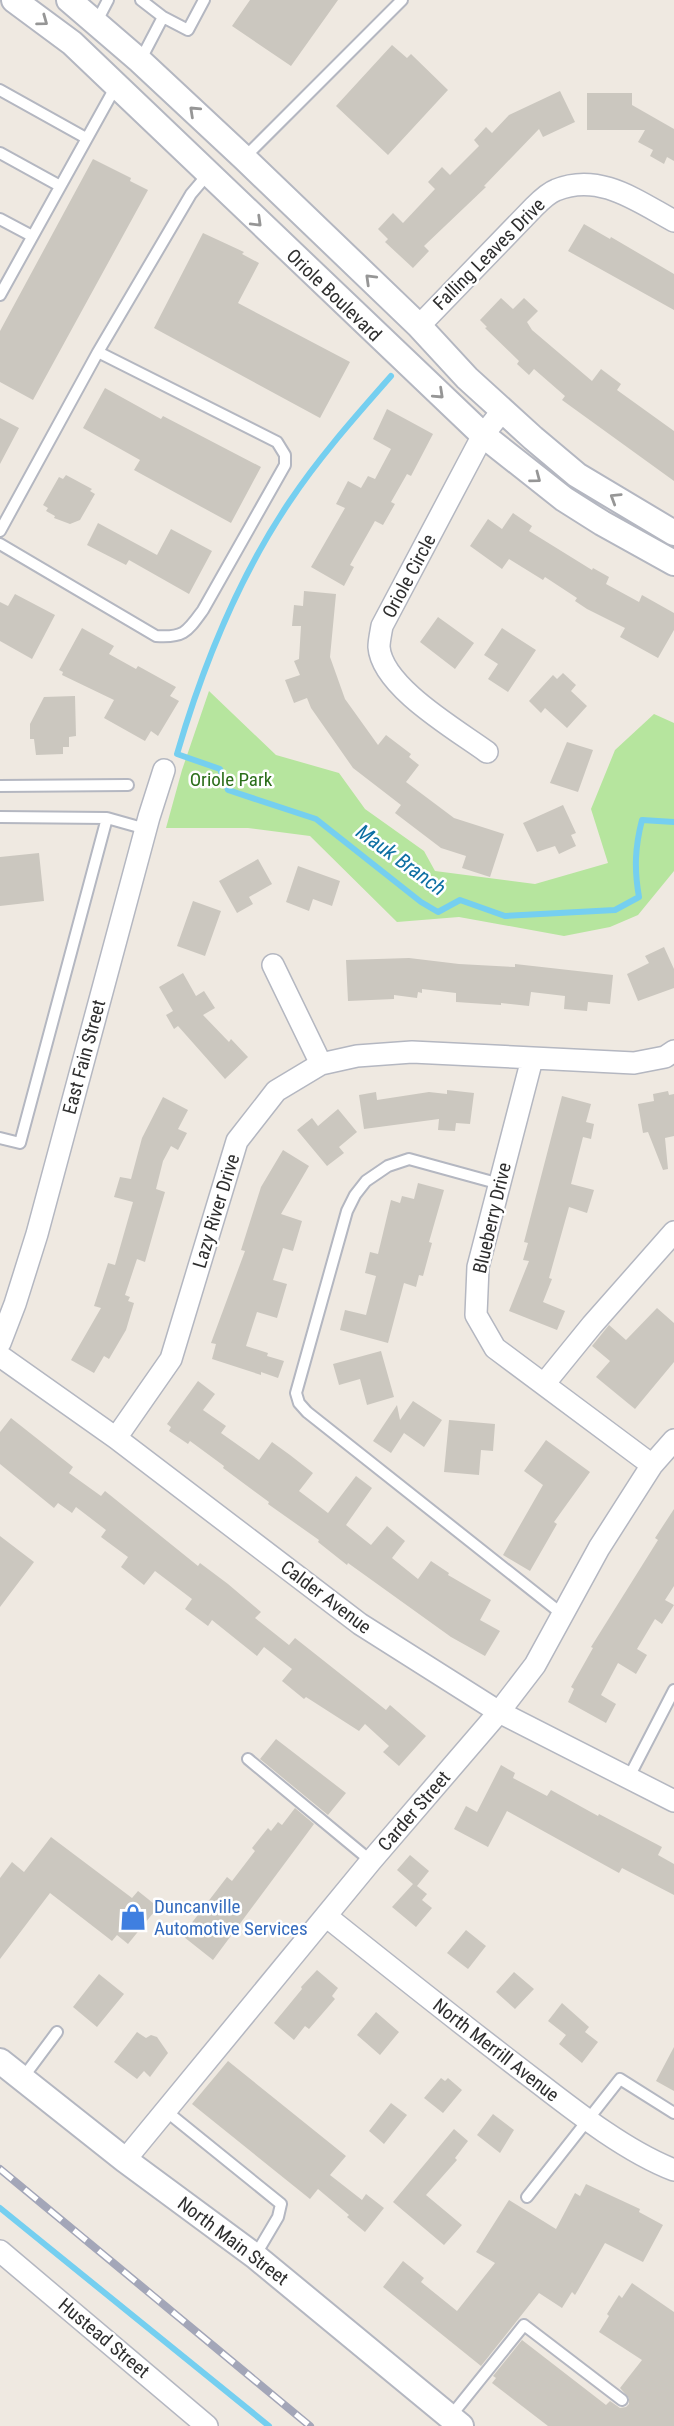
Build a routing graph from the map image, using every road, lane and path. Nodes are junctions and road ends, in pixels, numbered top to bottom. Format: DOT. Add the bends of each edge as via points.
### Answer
graph roads {
  1 [pos="14,0"];
  2 [pos="69,0"];
  3 [pos="108,0"];
  4 [pos="141,0"];
  5 [pos="204,0"];
  6 [pos="402,0"];
  7 [pos="163,18"];
  8 [pos="96,23"];
  9 [pos="140,61"];
  10 [pos="116,86"];
  11 [pos="0,90"];
  12 [pos="86,138"];
  13 [pos="0,153"];
  14 [pos="244,158"];
  15 [pos="208,174"];
  16 [pos="60,186"];
  17 [pos="0,219"];
  18 [pos="674,221"];
  19 [pos="32,236"];
  20 [pos="0,295"];
  21 [pos="419,326"];
  22 [pos="97,352"];
  23 [pos="395,353"];
  24 [pos="503,410"];
  25 [pos="483,435"];
  26 [pos="0,531"];
  27 [pos="674,533"];
  28 [pos="0,544"];
  29 [pos="674,563"];
  30 [pos="487,752"];
  31 [pos="164,770"];
  32 [pos="128,785"];
  33 [pos="0,786"];
  34 [pos="0,817"];
  35 [pos="107,818"];
  36 [pos="146,829"];
  37 [pos="274,965"];
  38 [pos="674,1051"];
  39 [pos="532,1059"];
  40 [pos="321,1064"];
  41 [pos="0,1138"];
  42 [pos="500,1184"];
  43 [pos="674,1232"];
  44 [pos="6,1311"];
  45 [pos="0,1343"];
  46 [pos="0,1356"];
  47 [pos="544,1384"];
  48 [pos="116,1438"];
  49 [pos="674,1440"];
  50 [pos="652,1465"];
  51 [pos="562,1614"];
  52 [pos="674,1690"];
  53 [pos="499,1712"];
  54 [pos="248,1759"];
  55 [pos="629,1777"];
  56 [pos="674,1801"];
  57 [pos="371,1861"];
  58 [pos="326,1916"];
  59 [pos="57,2032"];
  60 [pos="0,2062"];
  61 [pos="22,2079"];
  62 [pos="166,2111"];
  63 [pos="674,2113"];
  64 [pos="587,2118"];
  65 [pos="125,2160"];
  66 [pos="674,2170"];
  67 [pos="527,2197"];
  68 [pos="0,2251"];
  69 [pos="255,2256"];
  70 [pos="622,2400"];
  71 [pos="456,2421"];
  72 [pos="207,2426"];
  1 -- 10 [label="street, Oriole Boulevard, one-way" via="72,43"];
  2 -- 8 [label="street, Oriole Boulevard"];
  3 -- 8 [label="lane"];
  4 -- 7 [label="lane"];
  5 -- 7 [label="lane" via="188,30"];
  6 -- 14 [label="lane"];
  7 -- 9 [label="lane"];
  8 -- 9 [label="street, Oriole Boulevard"];
  9 -- 10 [label="street"];
  14 -- 9 [label="street, Oriole Boulevard, one-way"];
  10 -- 12 [label="lane"];
  10 -- 15 [label="street, Oriole Boulevard"];
  11 -- 12 [label="lane"];
  12 -- 16 [label="lane"];
  13 -- 16 [label="lane"];
  14 -- 15 [label="street"];
  21 -- 14 [label="street, Oriole Boulevard, one-way"];
  15 -- 22 [label="lane" via="191,194"];
  15 -- 23 [label="street, Oriole Boulevard, one-way"];
  16 -- 19 [label="lane"];
  17 -- 19 [label="lane"];
  18 -- 21 [label="street, Falling Leaves Drive" via="597,184 553,191"];
  19 -- 20 [label="lane"];
  21 -- 23 [label="street, Falling Leaves Drive"];
  21 -- 24 [label="street, Oriole Boulevard"];
  22 -- 26 [label="lane"];
  22 -- 28 [label="lane" via="277,442 285,465 203,610 188,631 176,638 156,636"];
  23 -- 25 [label="street, Oriole Boulevard, one-way"];
  24 -- 25 [label="street, Oriole Circle"];
  27 -- 24 [label="street, Oriole Boulevard, one-way" via="577,474"];
  25 -- 29 [label="street, Oriole Boulevard, one-way" via="564,499"];
  25 -- 30 [label="street, Oriole Circle" via="382,626 379,648 393,680"];
  31 -- 36 [label="street, East Fain Street"];
  32 -- 33 [label="lane"];
  34 -- 35 [label="lane"];
  35 -- 36 [label="lane"];
  35 -- 41 [label="lane" via="20,1143"];
  36 -- 44 [label="street, East Fain Street" via="37,1234"];
  37 -- 40 [label="street"];
  38 -- 39 [label="street, Lazy River Drive" via="634,1063"];
  39 -- 40 [label="street, Lazy River Drive" via="412,1052"];
  39 -- 42 [label="street, Blueberry Drive"];
  40 -- 48 [label="street, Lazy River Drive" via="276,1091 237,1141 171,1359"];
  42 -- 47 [label="street, Blueberry Drive" via="478,1267 476,1315 495,1348"];
  42 -- 51 [label="lane" via="409,1159 366,1181 347,1211 296,1393 307,1412"];
  43 -- 47 [label="street"];
  44 -- 45 [label="street, East Fain Street"];
  46 -- 48 [label="street, Calder Avenue"];
  47 -- 50 [label="street, Blueberry Drive"];
  48 -- 53 [label="street, Calder Avenue" via="360,1624"];
  49 -- 50 [label="street, Carder Street"];
  50 -- 51 [label="street, Carder Street"];
  51 -- 53 [label="street, Carder Street" via="535,1665"];
  52 -- 55 [label="lane"];
  53 -- 55 [label="street, Calder Avenue"];
  53 -- 57 [label="street, Carder Street"];
  54 -- 57 [label="lane"];
  55 -- 56 [label="street, Calder Avenue"];
  57 -- 58 [label="street, Carder Street"];
  58 -- 62 [label="street, Carder Street"];
  58 -- 64 [label="street, North Merrill Avenue"];
  59 -- 61 [label="lane"];
  60 -- 61 [label="street, North Main Street"];
  61 -- 65 [label="street, North Main Street"];
  62 -- 65 [label="street, Carder Street"];
  62 -- 69 [label="lane" via="281,2204"];
  63 -- 64 [label="lane" via="620,2079"];
  64 -- 66 [label="street, North Merrill Avenue" via="653,2162"];
  64 -- 67 [label="lane"];
  65 -- 69 [label="street, North Main Street"];
  68 -- 72 [label="street, Hustead Street"];
  69 -- 71 [label="street, North Main Street"];
  70 -- 71 [label="lane" via="524,2325"];
}
